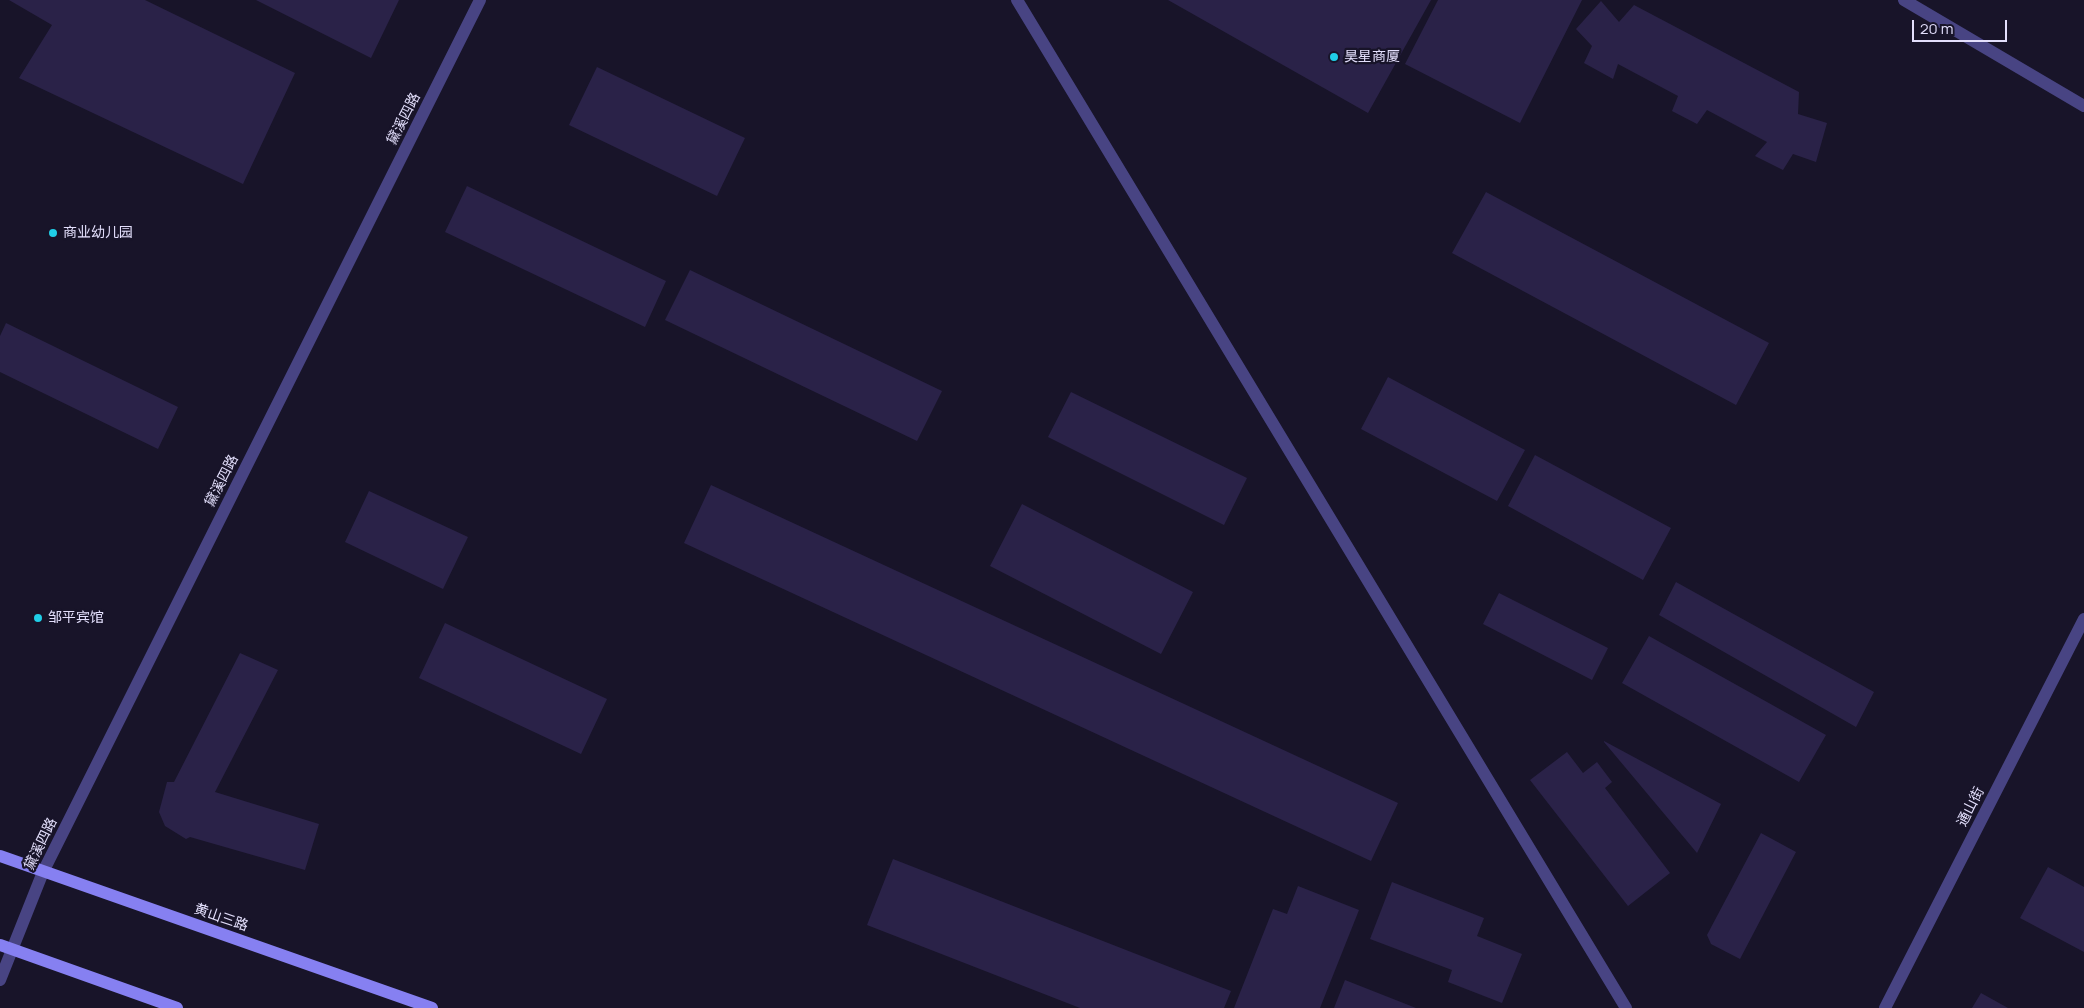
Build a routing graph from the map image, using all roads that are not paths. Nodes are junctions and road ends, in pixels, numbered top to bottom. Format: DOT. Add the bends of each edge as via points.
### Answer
graph roads {
  1 [pos="480,0"];
  2 [pos="1018,0"];
  3 [pos="1904,0"];
  4 [pos="2084,106"];
  5 [pos="2084,619"];
  6 [pos="0,856"];
  7 [pos="43,872"];
  8 [pos="6,947"];
  9 [pos="0,980"];
  10 [pos="177,1008"];
  11 [pos="432,1008"];
  12 [pos="1626,1008"];
  13 [pos="1885,1008"];
  1 -- 7 [label="street, 黛溪四路"];
  2 -- 12 [label="street"];
  3 -- 4 [label="street"];
  5 -- 13 [label="street, 通山街"];
  6 -- 7 [label="main road, 黄山三路"];
  7 -- 8 [label="street, 黛溪四路"];
  7 -- 11 [label="main road, 黄山三路"];
  8 -- 9 [label="street, 黛溪四路"];
  8 -- 10 [label="main road"];
}
